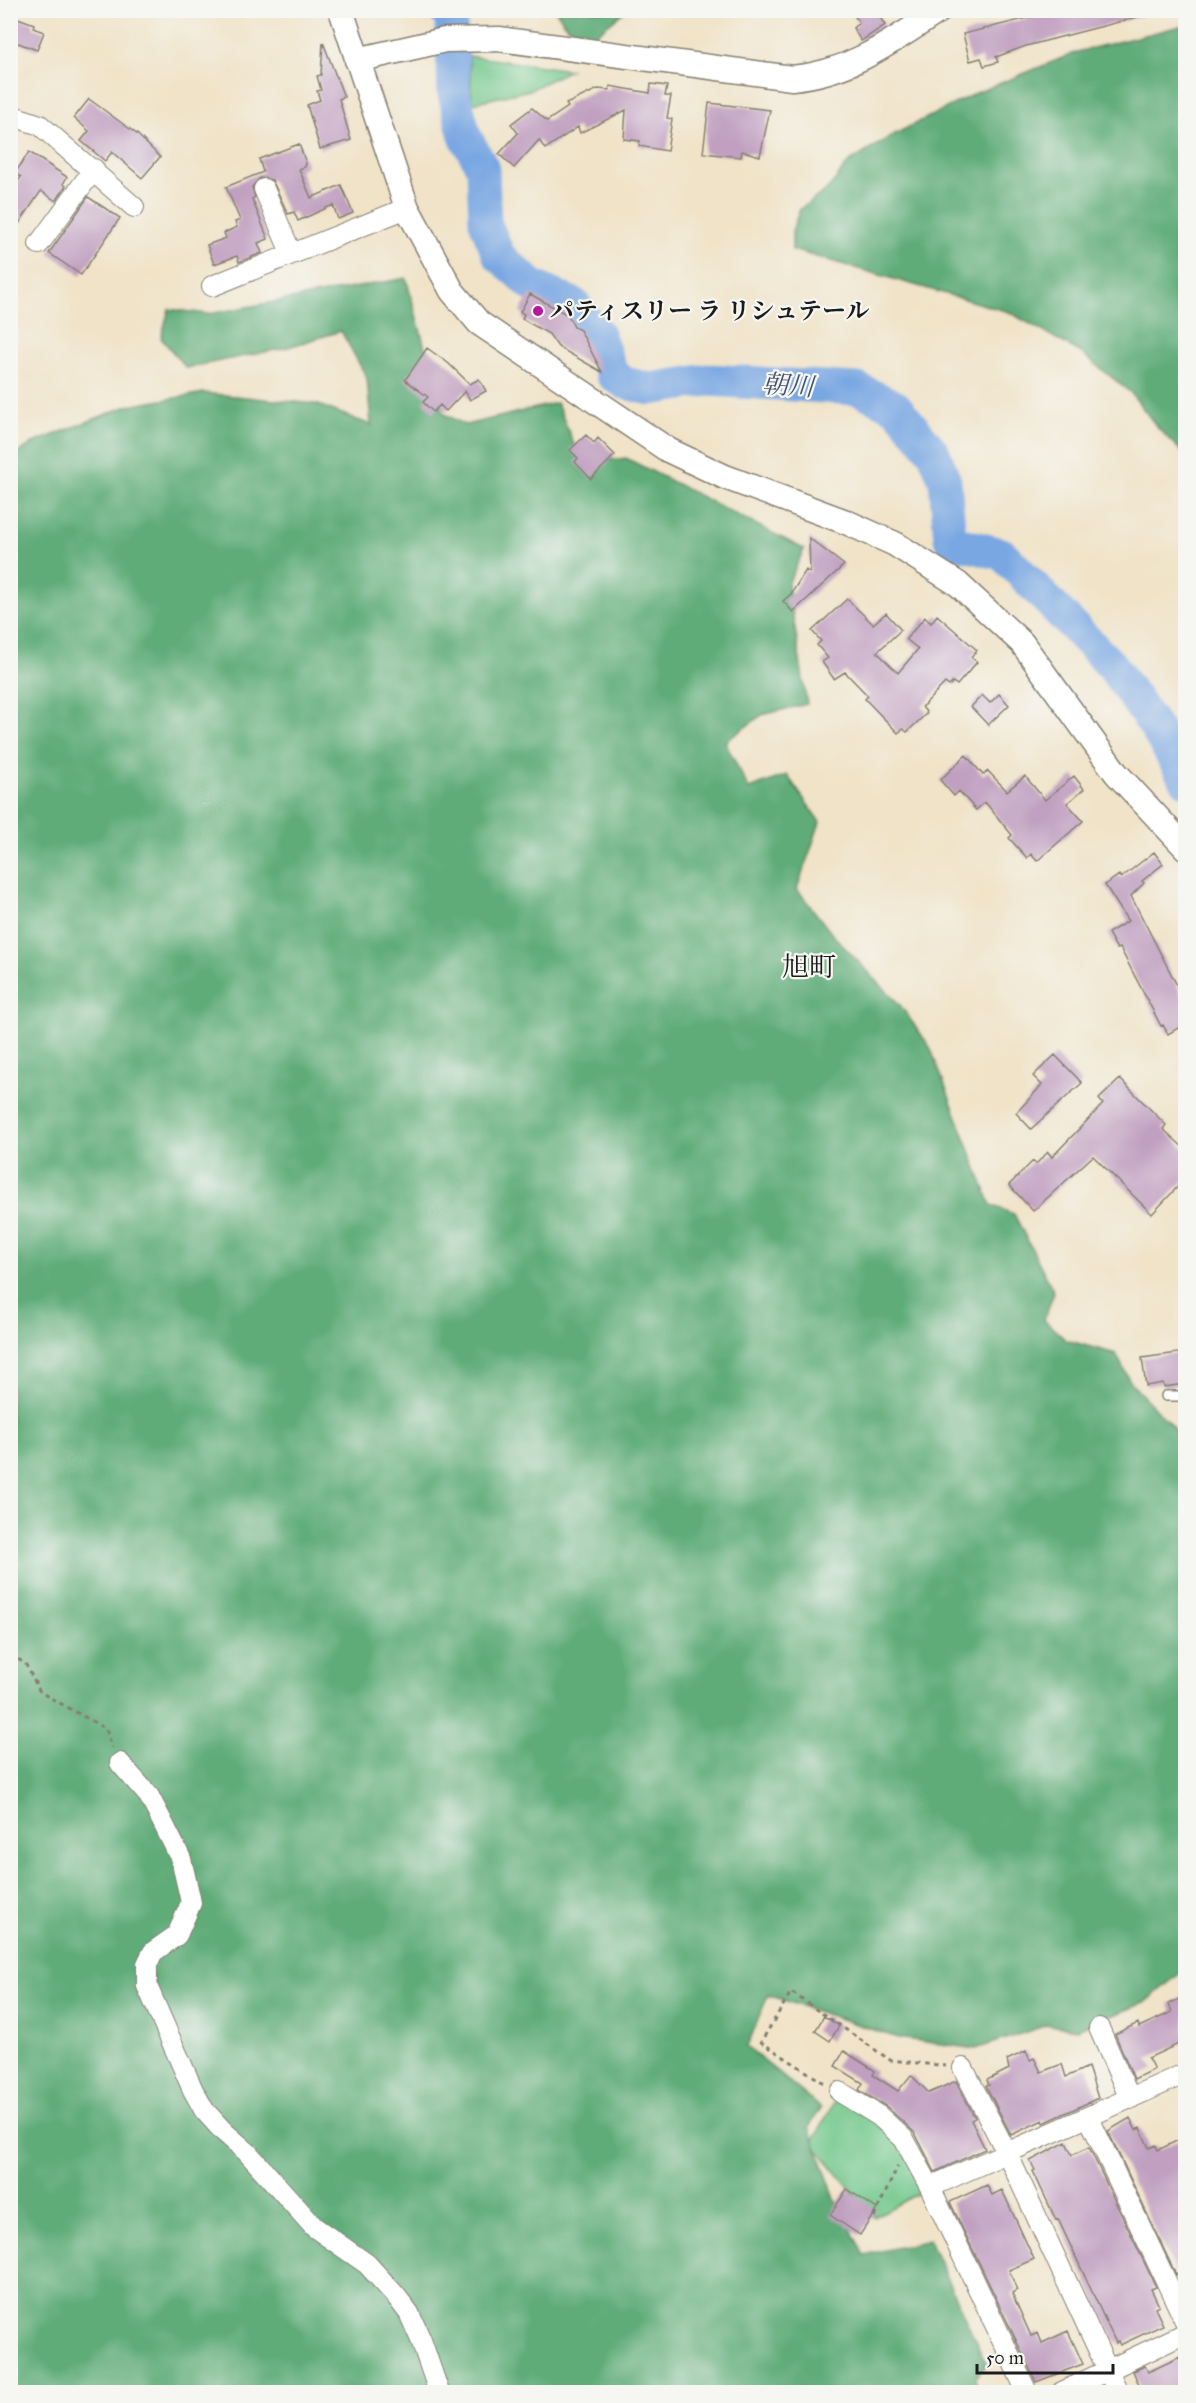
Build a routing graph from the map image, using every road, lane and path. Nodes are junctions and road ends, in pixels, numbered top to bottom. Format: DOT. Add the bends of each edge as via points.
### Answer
graph roads {
  1 [pos="341,10"];
  2 [pos="940,10"];
  3 [pos="357,60"];
  4 [pos="10,115"];
  5 [pos="94,169"];
  6 [pos="264,189"];
  7 [pos="134,207"];
  8 [pos="407,208"];
  9 [pos="39,244"];
  10 [pos="291,253"];
  11 [pos="212,286"];
  12 [pos="1185,848"];
  13 [pos="1166,1396"];
  14 [pos="1185,1396"];
  15 [pos="10,1655"];
  16 [pos="120,1763"];
  17 [pos="1099,2028"];
  18 [pos="963,2068"];
  19 [pos="1185,2075"];
  20 [pos="840,2092"];
  21 [pos="1130,2099"];
  22 [pos="1089,2118"];
  23 [pos="907,2145"];
  24 [pos="1007,2153"];
  25 [pos="930,2187"];
  26 [pos="874,2217"];
  27 [pos="1185,2323"];
  28 [pos="1185,2332"];
  29 [pos="1107,2371"];
  30 [pos="439,2392"];
  31 [pos="1027,2392"];
  32 [pos="1062,2392"];
  33 [pos="1118,2392"];
  1 -- 3 [label="street"];
  2 -- 3 [label="street" via="852,64 792,78 499,39 445,40"];
  3 -- 8 [label="street"];
  4 -- 5 [label="street" via="40,125"];
  5 -- 7 [label="street"];
  5 -- 9 [label="street"];
  6 -- 10 [label="street"];
  8 -- 10 [label="street"];
  8 -- 12 [label="street" via="452,291 479,323 591,401 668,450 725,477 895,544 929,563 984,605 1022,643 1116,773"];
  10 -- 11 [label="street"];
  13 -- 14 [label="lane"];
  15 -- 16 [label="path" via="25,1663 40,1692 106,1729"];
  16 -- 30 [label="street" via="149,1796 182,1859 191,1903 177,1935 153,1952 147,1964 147,1986 193,2090 223,2132 247,2152 314,2227 367,2264 396,2296 422,2340"];
  17 -- 21 [label="street"];
  18 -- 20 [label="path" via="890,2060 791,1992 761,2042"];
  18 -- 24 [label="street"];
  19 -- 21 [label="street"];
  20 -- 23 [label="street" via="879,2116"];
  21 -- 22 [label="street"];
  22 -- 24 [label="street"];
  22 -- 27 [label="street"];
  23 -- 25 [label="street"];
  23 -- 26 [label="path"];
  24 -- 25 [label="street"];
  24 -- 29 [label="street"];
  25 -- 31 [label="street"];
  28 -- 29 [label="street"];
  29 -- 32 [label="street"];
  29 -- 33 [label="street"];
}
